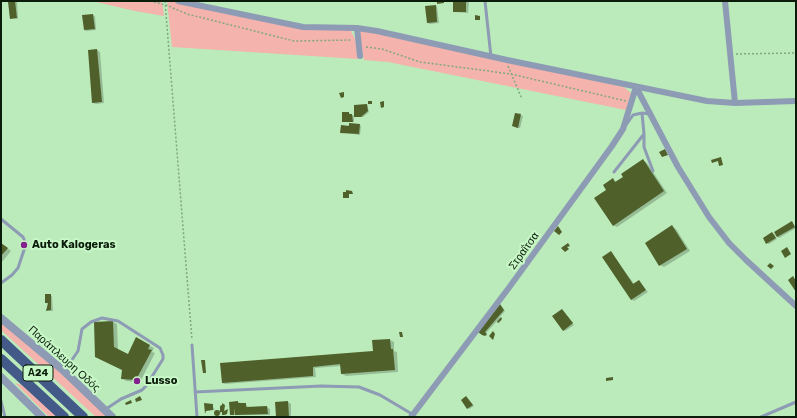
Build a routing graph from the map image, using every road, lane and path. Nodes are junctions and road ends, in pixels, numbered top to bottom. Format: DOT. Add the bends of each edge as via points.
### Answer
graph roads {
  1 [pos="150,1"];
  2 [pos="165,1"];
  3 [pos="178,1"];
  4 [pos="485,1"];
  5 [pos="725,1"];
  6 [pos="166,5"];
  7 [pos="357,28"];
  8 [pos="358,43"];
  9 [pos="796,53"];
  10 [pos="730,54"];
  11 [pos="360,56"];
  12 [pos="491,57"];
  13 [pos="511,74"];
  14 [pos="636,87"];
  15 [pos="522,99"];
  16 [pos="796,101"];
  17 [pos="632,102"];
  18 [pos="735,103"];
  19 [pos="642,113"];
  20 [pos="652,115"];
  21 [pos="623,129"];
  22 [pos="644,134"];
  23 [pos="653,171"];
  24 [pos="614,172"];
  25 [pos="1,219"];
  26 [pos="1,283"];
  27 [pos="796,306"];
  28 [pos="1,318"];
  29 [pos="1,340"];
  30 [pos="192,345"];
  31 [pos="1,359"];
  32 [pos="64,371"];
  33 [pos="1,377"];
  34 [pos="195,392"];
  35 [pos="1,401"];
  36 [pos="796,402"];
  37 [pos="105,410"];
  38 [pos="412,416"];
  39 [pos="5,417"];
  40 [pos="42,417"];
  41 [pos="64,417"];
  42 [pos="83,417"];
  43 [pos="112,417"];
  44 [pos="197,417"];
  45 [pos="761,417"];
  1 -- 6 [label="path"];
  2 -- 6 [label="path"];
  3 -- 7 [label="street" via="302,27"];
  4 -- 12 [label="lane"];
  5 -- 10 [label="street"];
  6 -- 8 [label="path" via="187,14 294,40"];
  6 -- 30 [label="path"];
  7 -- 8 [label="street"];
  7 -- 12 [label="street"];
  8 -- 11 [label="street"];
  8 -- 13 [label="path" via="420,62"];
  9 -- 10 [label="path"];
  10 -- 18 [label="street"];
  12 -- 14 [label="street"];
  13 -- 15 [label="path"];
  13 -- 17 [label="path"];
  14 -- 17 [label="street, Στραΐτσα"];
  14 -- 18 [label="street" via="707,101"];
  14 -- 20 [label="street"];
  16 -- 18 [label="street"];
  17 -- 21 [label="street, Στραΐτσα"];
  19 -- 20 [label="lane"];
  19 -- 21 [label="lane" via="634,115"];
  19 -- 22 [label="lane"];
  20 -- 27 [label="street" via="678,167 729,243"];
  21 -- 38 [label="street, Στραΐτσα" via="508,289"];
  22 -- 23 [label="lane" via="644,147"];
  22 -- 24 [label="lane"];
  25 -- 26 [label="lane" via="23,237 26,244 18,268"];
  28 -- 32 [label="street, Παράπλευρη Οδός"];
  29 -- 42 [label="highway, Α24"];
  30 -- 34 [label="lane"];
  31 -- 41 [label="highway, Α24"];
  32 -- 37 [label="street, Παράπλευρη Οδός"];
  32 -- 37 [label="lane" via="78,351 82,329 102,318 118,321 160,348 163,359 146,386"];
  33 -- 40 [label="street"];
  34 -- 38 [label="lane" via="359,386 380,395"];
  34 -- 44 [label="lane"];
  35 -- 39 [label="lane"];
  36 -- 45 [label="lane"];
  37 -- 43 [label="street, Παράπλευρη Οδός"];
}
